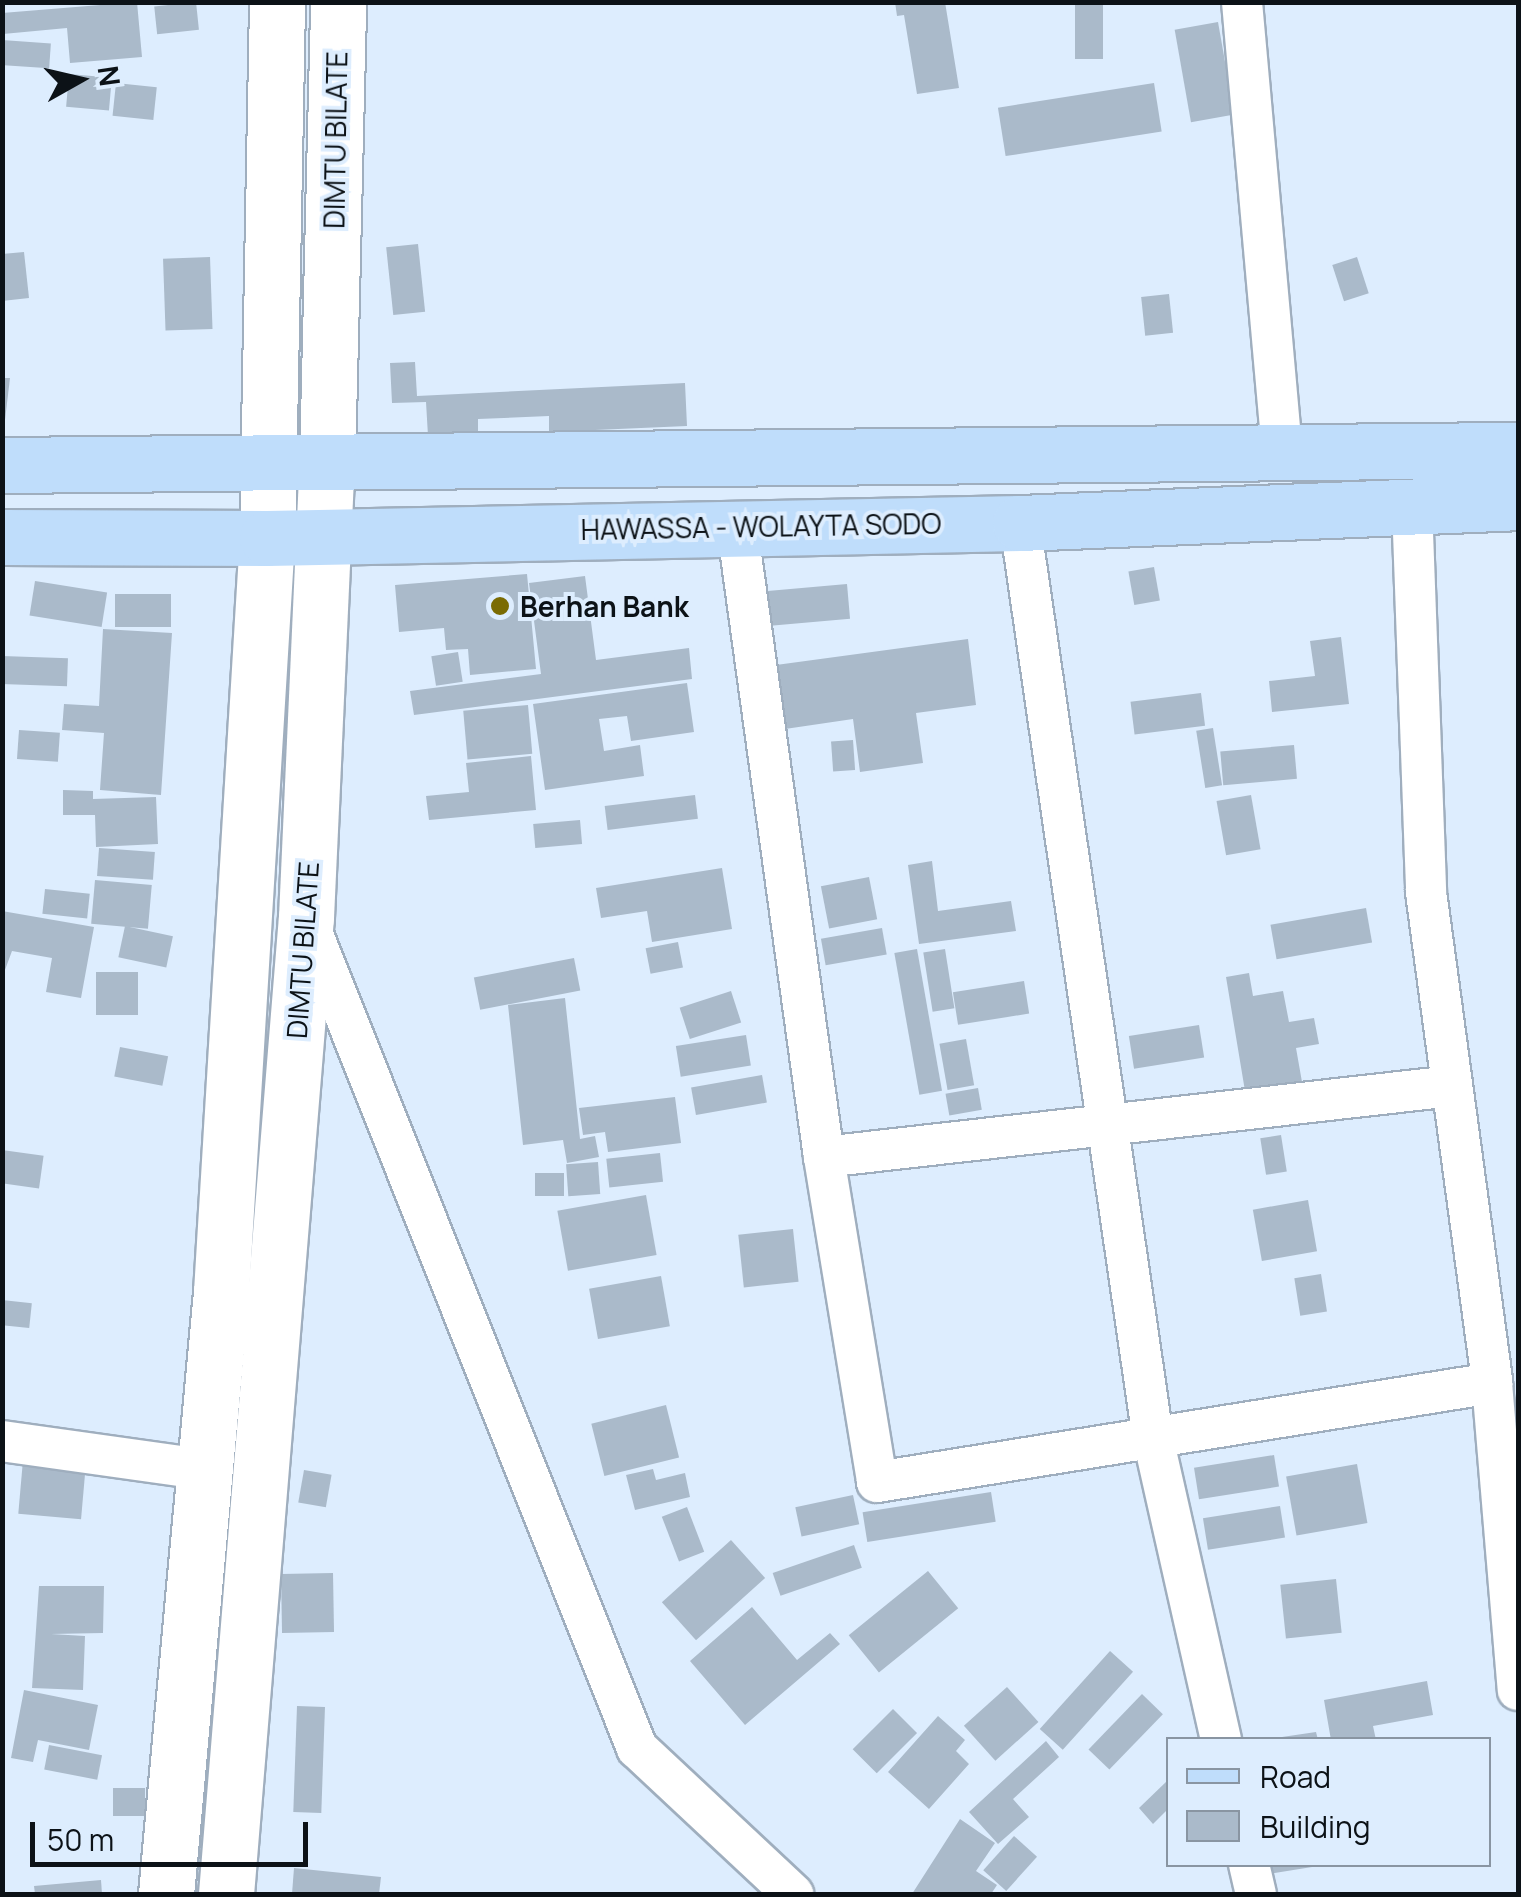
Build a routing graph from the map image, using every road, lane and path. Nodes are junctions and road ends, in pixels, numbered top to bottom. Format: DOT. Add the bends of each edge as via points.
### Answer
graph roads {
  1 [pos="277,2"];
  2 [pos="338,2"];
  3 [pos="1242,2"];
  4 [pos="1518,450"];
  5 [pos="1282,452"];
  6 [pos="327,460"];
  7 [pos="269,461"];
  8 [pos="2,465"];
  9 [pos="1518,502"];
  10 [pos="1412,505"];
  11 [pos="1020,523"];
  12 [pos="737,526"];
  13 [pos="324,534"];
  14 [pos="2,537"];
  15 [pos="267,538"];
  16 [pos="306,916"];
  17 [pos="1452,1086"];
  18 [pos="1107,1125"];
  19 [pos="824,1157"];
  20 [pos="1492,1383"];
  21 [pos="1152,1438"];
  22 [pos="2,1441"];
  23 [pos="202,1469"];
  24 [pos="1518,1690"];
  25 [pos="1220,1737"];
  26 [pos="1251,1867"];
  27 [pos="166,1894"];
  28 [pos="226,1894"];
  29 [pos="793,1894"];
  30 [pos="1256,1894"];
  1 -- 7 [label="main road"];
  2 -- 6 [label="main road, DIMTU BILATE"];
  3 -- 5 [label="street"];
  4 -- 5 [label="main road"];
  5 -- 6 [label="main road"];
  6 -- 7 [label="main road"];
  6 -- 13 [label="main road, DIMTU BILATE"];
  7 -- 8 [label="main road"];
  7 -- 15 [label="main road"];
  9 -- 10 [label="main road, HAWASSA - WOLAYTA SODO"];
  10 -- 11 [label="main road, HAWASSA - WOLAYTA SODO"];
  10 -- 17 [label="street" via="1426,892"];
  11 -- 12 [label="main road, HAWASSA - WOLAYTA SODO"];
  11 -- 18 [label="street"];
  12 -- 13 [label="main road, HAWASSA - WOLAYTA SODO"];
  12 -- 19 [label="street"];
  13 -- 15 [label="main road, HAWASSA - WOLAYTA SODO"];
  13 -- 16 [label="main road, DIMTU BILATE"];
  14 -- 15 [label="main road, HAWASSA - WOLAYTA SODO"];
  15 -- 23 [label="main road" via="221,1292"];
  16 -- 28 [label="main road, DIMTU BILATE"];
  16 -- 29 [label="street" via="637,1748"];
  17 -- 18 [label="street"];
  17 -- 20 [label="street"];
  18 -- 19 [label="street"];
  18 -- 21 [label="street"];
  19 -- 21 [label="street" via="878,1482"];
  20 -- 21 [label="street"];
  20 -- 24 [label="street"];
  21 -- 25 [label="street"];
  22 -- 23 [label="street"];
  23 -- 27 [label="main road"];
  26 -- 30 [label="street"];
}
